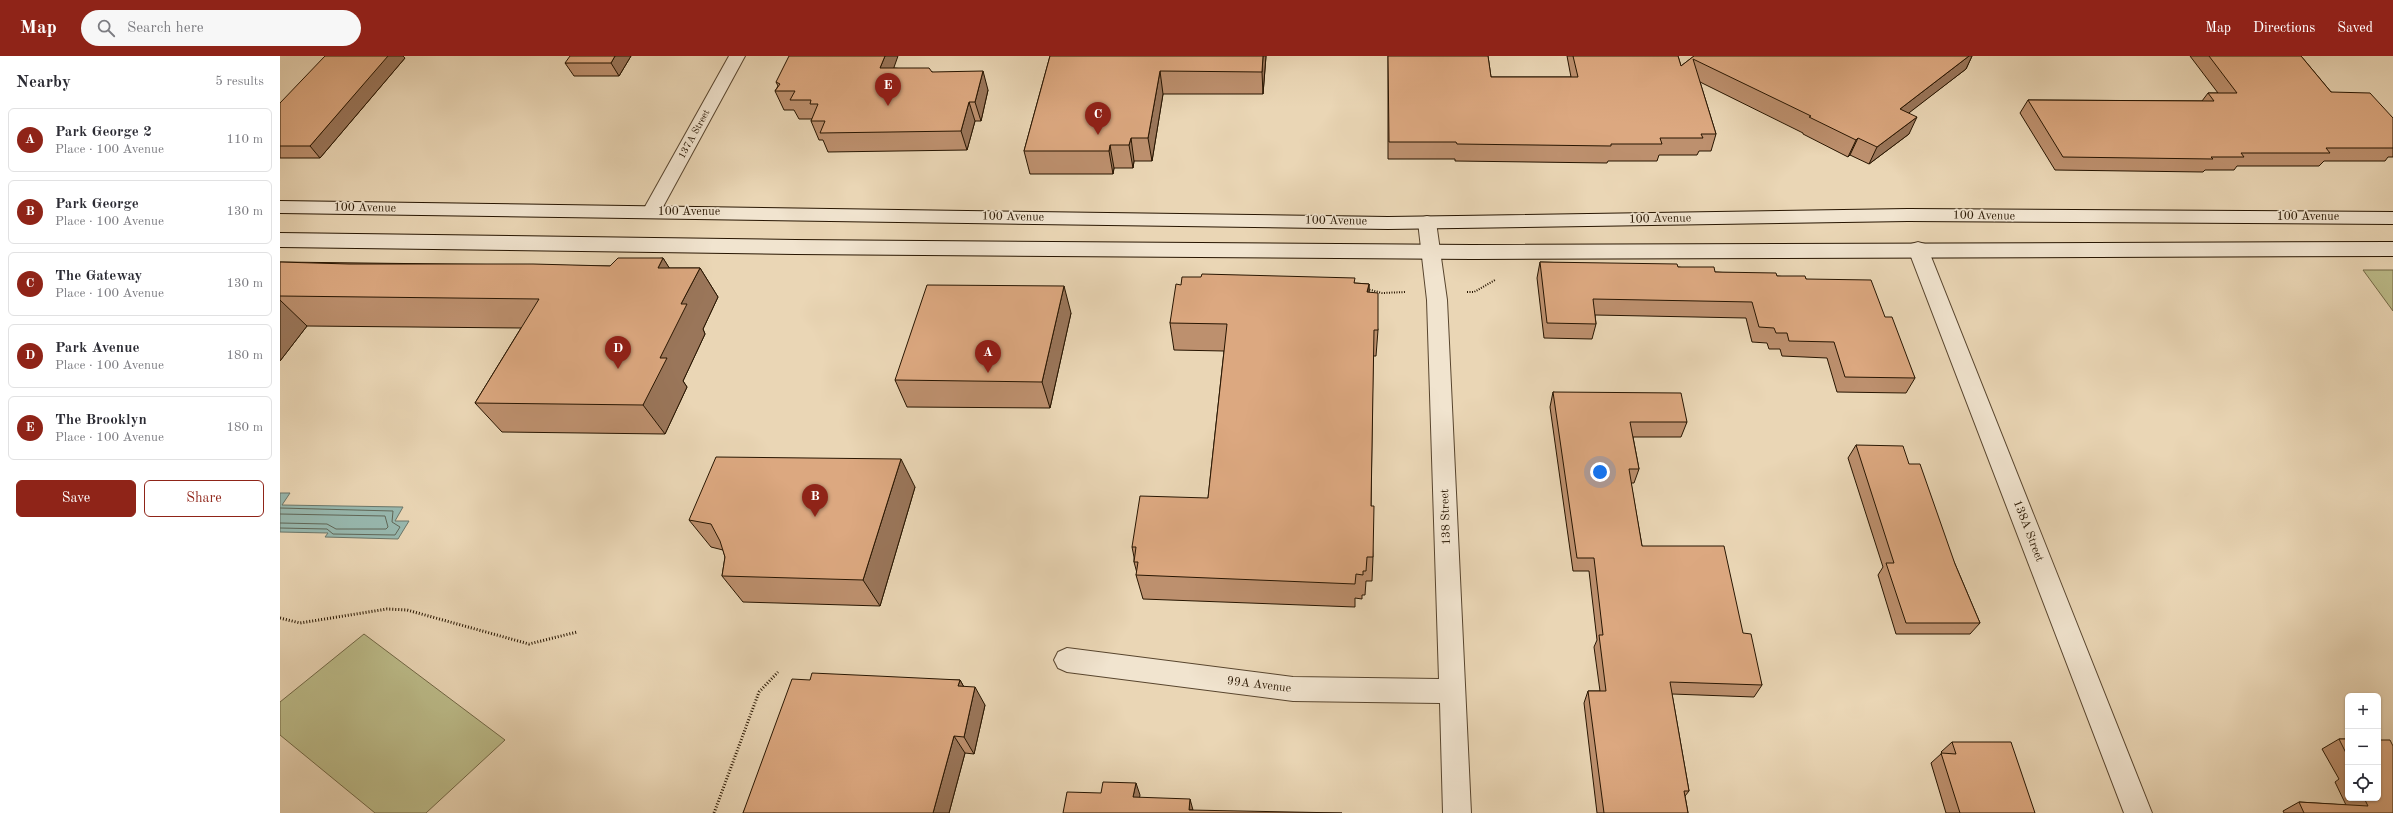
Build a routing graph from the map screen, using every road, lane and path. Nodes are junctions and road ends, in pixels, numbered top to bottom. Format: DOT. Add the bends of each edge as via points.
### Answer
graph roads {
  1 [pos="737,56"];
  2 [pos="280,206"];
  3 [pos="650,212"];
  4 [pos="2393,218"];
  5 [pos="1427,222"];
  6 [pos="280,240"];
  7 [pos="1918,249"];
  8 [pos="2393,249"];
  9 [pos="1430,252"];
  10 [pos="1498,278"];
  11 [pos="1474,292"];
  12 [pos="280,618"];
  13 [pos="577,632"];
  14 [pos="1067,660"];
  15 [pos="778,672"];
  16 [pos="1453,692"];
  17 [pos="714,813"];
  18 [pos="1457,813"];
  19 [pos="2138,813"];
  1 -- 3 [label="main road, 137A Street"];
  2 -- 3 [label="main road, 100 Avenue"];
  3 -- 5 [label="main road, 100 Avenue"];
  4 -- 5 [label="main road, 100 Avenue" via="1908,215"];
  5 -- 9 [label="main road, 138 Street"];
  6 -- 9 [label="main road"];
  7 -- 8 [label="main road"];
  7 -- 9 [label="main road"];
  7 -- 19 [label="main road, 138A Street"];
  9 -- 16 [label="main road, 138 Street" via="1437,300"];
  10 -- 11 [label="path"];
  12 -- 13 [label="path" via="300,623 387,609 406,610 529,644"];
  14 -- 16 [label="main road, 99A Avenue" via="1293,689"];
  15 -- 17 [label="path" via="759,692"];
  16 -- 18 [label="main road, 138 Street"];
}
